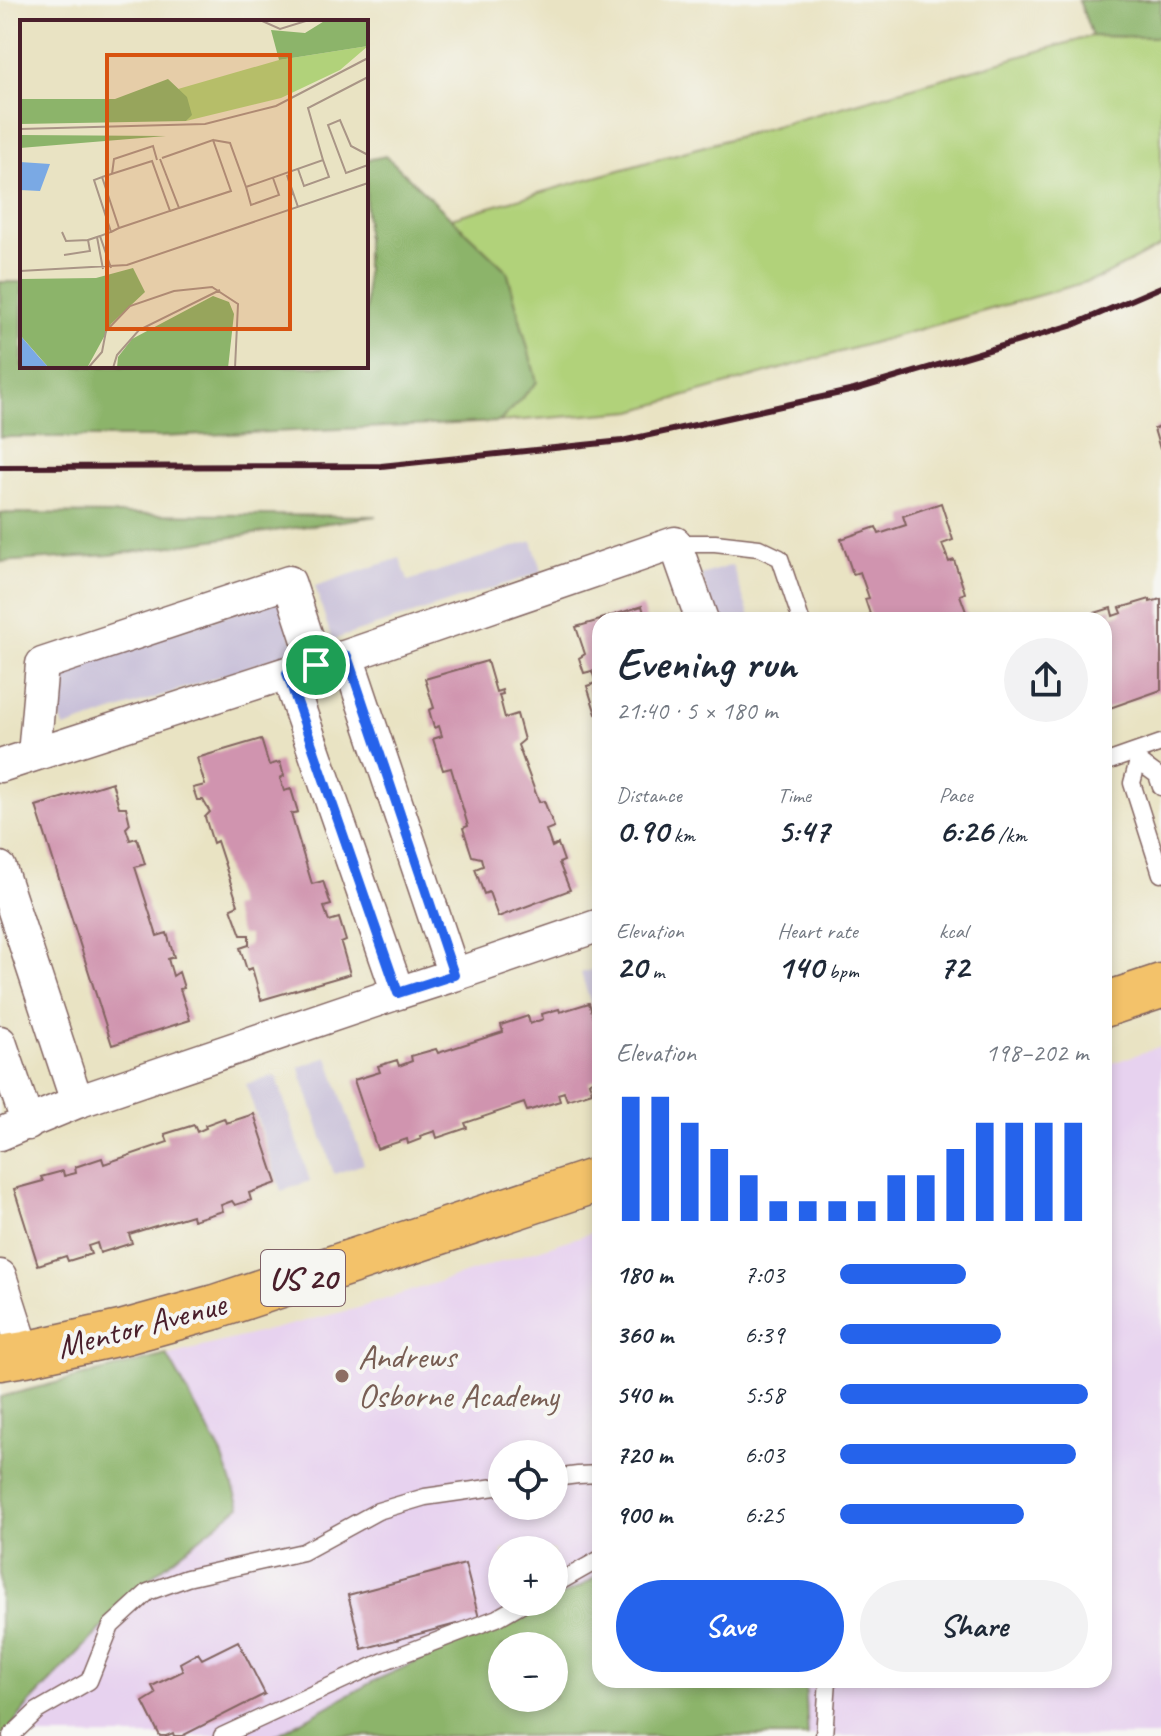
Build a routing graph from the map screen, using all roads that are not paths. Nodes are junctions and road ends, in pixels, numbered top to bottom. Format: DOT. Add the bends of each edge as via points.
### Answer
graph roads {
  1 [pos="675,543"];
  2 [pos="699,612"];
  3 [pos="798,612"];
  4 [pos="347,656"];
  5 [pos="301,669"];
  6 [pos="1161,743"];
  7 [pos="34,755"];
  8 [pos="1136,757"];
  9 [pos="1112,762"];
  10 [pos="0,766"];
  11 [pos="1161,787"];
  12 [pos="0,868"];
  13 [pos="1161,874"];
  14 [pos="592,928"];
  15 [pos="454,975"];
  16 [pos="1161,986"];
  17 [pos="398,993"];
  18 [pos="1112,1002"];
  19 [pos="0,1042"];
  20 [pos="77,1102"];
  21 [pos="14,1129"];
  22 [pos="592,1182"];
  23 [pos="0,1276"];
  24 [pos="13,1356"];
  25 [pos="592,1474"];
  26 [pos="568,1476"];
  27 [pos="488,1488"];
  28 [pos="592,1564"];
  29 [pos="568,1577"];
  30 [pos="500,1616"];
  31 [pos="827,1688"];
  32 [pos="11,1736"];
  33 [pos="222,1736"];
  34 [pos="824,1736"];
  1 -- 2 [label="street"];
  1 -- 3 [label="lane" via="759,548 780,558"];
  1 -- 4 [label="street"];
  4 -- 5 [label="street"];
  4 -- 15 [label="street"];
  5 -- 7 [label="street"];
  5 -- 7 [label="street" via="289,582 42,664"];
  5 -- 17 [label="street"];
  6 -- 8 [label="lane"];
  7 -- 10 [label="street"];
  8 -- 9 [label="lane"];
  8 -- 11 [label="lane" via="1157,775"];
  8 -- 13 [label="lane" via="1132,783"];
  12 -- 20 [label="street"];
  14 -- 15 [label="street"];
  15 -- 17 [label="street"];
  16 -- 18 [label="main road"];
  17 -- 20 [label="street"];
  19 -- 21 [label="street"];
  20 -- 21 [label="street"];
  22 -- 24 [label="main road, Mentor Avenue / US 20" via="215,1307"];
  23 -- 24 [label="street"];
  25 -- 26 [label="lane"];
  27 -- 32 [label="lane" via="425,1497 378,1511 303,1552 148,1592 111,1626 89,1681 37,1711"];
  28 -- 29 [label="lane"];
  30 -- 33 [label="lane" via="382,1662"];
  31 -- 34 [label="lane"];
}
